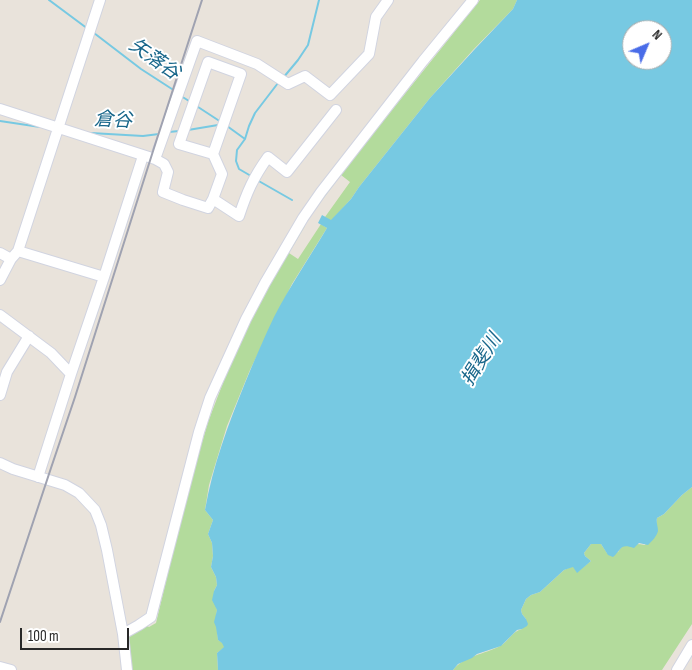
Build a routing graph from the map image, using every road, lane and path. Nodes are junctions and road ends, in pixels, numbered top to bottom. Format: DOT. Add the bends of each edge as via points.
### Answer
graph roads {
  1 [pos="100,0"];
  2 [pos="388,0"];
  3 [pos="473,0"];
  4 [pos="0,109"];
  5 [pos="336,110"];
  6 [pos="58,128"];
  7 [pos="213,154"];
  8 [pos="143,156"];
  9 [pos="155,159"];
  10 [pos="213,199"];
  11 [pos="0,253"];
  12 [pos="15,255"];
  13 [pos="104,277"];
  14 [pos="0,280"];
  15 [pos="0,315"];
  16 [pos="29,336"];
  17 [pos="71,374"];
  18 [pos="0,395"];
  19 [pos="0,463"];
  20 [pos="38,477"];
  21 [pos="123,634"];
  22 [pos="692,645"];
  23 [pos="0,667"];
  24 [pos="12,670"];
  25 [pos="127,670"];
  26 [pos="677,670"];
  1 -- 6 [label="street"];
  2 -- 9 [label="street" via="376,17 369,54 330,95 305,76 288,84 257,64 197,41"];
  3 -- 21 [label="street" via="321,192 265,283 210,398 154,607 139,626"];
  4 -- 6 [label="street"];
  5 -- 10 [label="street" via="287,172 268,157 249,186 239,216"];
  6 -- 8 [label="street"];
  6 -- 12 [label="street"];
  7 -- 7 [label="street" via="241,74 208,62 179,144"];
  7 -- 10 [label="street" via="222,174"];
  8 -- 9 [label="street"];
  8 -- 13 [label="street"];
  9 -- 10 [label="street" via="164,164 168,172 163,192 208,208"];
  11 -- 12 [label="street"];
  12 -- 13 [label="street"];
  12 -- 14 [label="street"];
  13 -- 17 [label="street"];
  15 -- 16 [label="street"];
  16 -- 17 [label="street"];
  16 -- 18 [label="street" via="7,372"];
  17 -- 20 [label="street"];
  19 -- 20 [label="street"];
  20 -- 21 [label="street" via="79,493 94,510 107,550"];
  21 -- 25 [label="street"];
  22 -- 26 [label="street"];
  23 -- 24 [label="street"];
}
